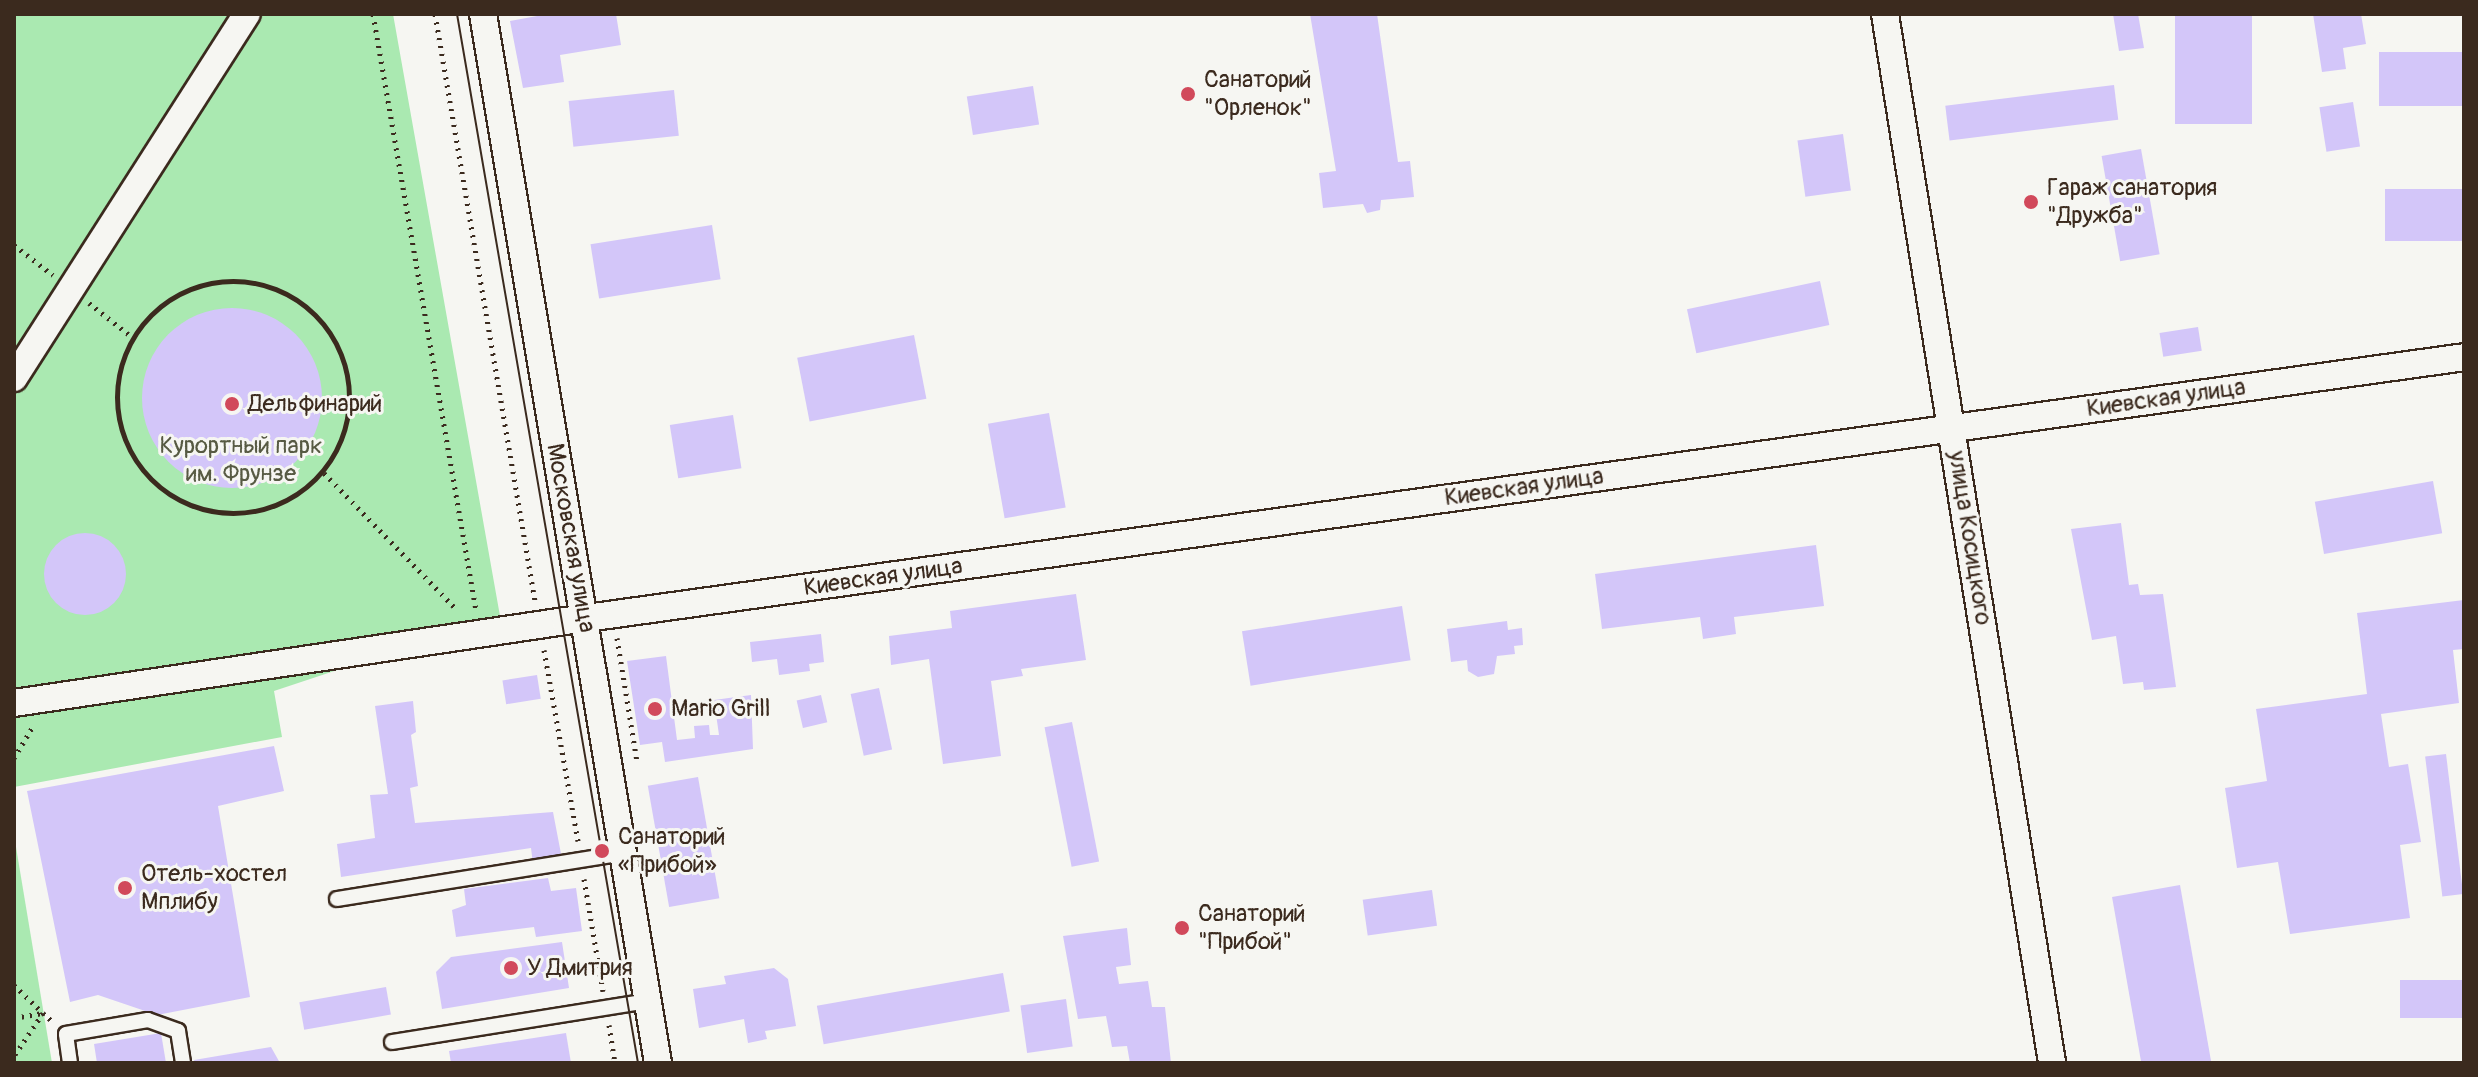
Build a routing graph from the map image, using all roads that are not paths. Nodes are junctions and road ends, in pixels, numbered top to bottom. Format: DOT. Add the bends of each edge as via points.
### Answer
graph roads {
  1 [pos="247,14"];
  2 [pos="483,14"];
  3 [pos="1885,14"];
  4 [pos="2464,357"];
  5 [pos="14,378"];
  6 [pos="1953,427"];
  7 [pos="585,618"];
  8 [pos="14,703"];
  9 [pos="623,853"];
  10 [pos="337,899"];
  11 [pos="647,1001"];
  12 [pos="392,1042"];
  13 [pos="70,1063"];
  14 [pos="183,1063"];
  15 [pos="658,1063"];
  16 [pos="2052,1063"];
  1 -- 5 [label="street"];
  2 -- 7 [label="street, Московская улица"];
  3 -- 6 [label="street, улица Косицкого"];
  4 -- 6 [label="street, Киевская улица"];
  6 -- 7 [label="street, Киевская улица"];
  6 -- 16 [label="street, улица Косицкого"];
  7 -- 8 [label="street, Киевская улица"];
  7 -- 9 [label="street, Московская улица"];
  9 -- 10 [label="lane"];
  9 -- 11 [label="street, Московская улица"];
  11 -- 12 [label="lane"];
  11 -- 15 [label="street, Московская улица"];
  13 -- 14 [label="lane" via="66,1034 148,1020 178,1031"];
}
